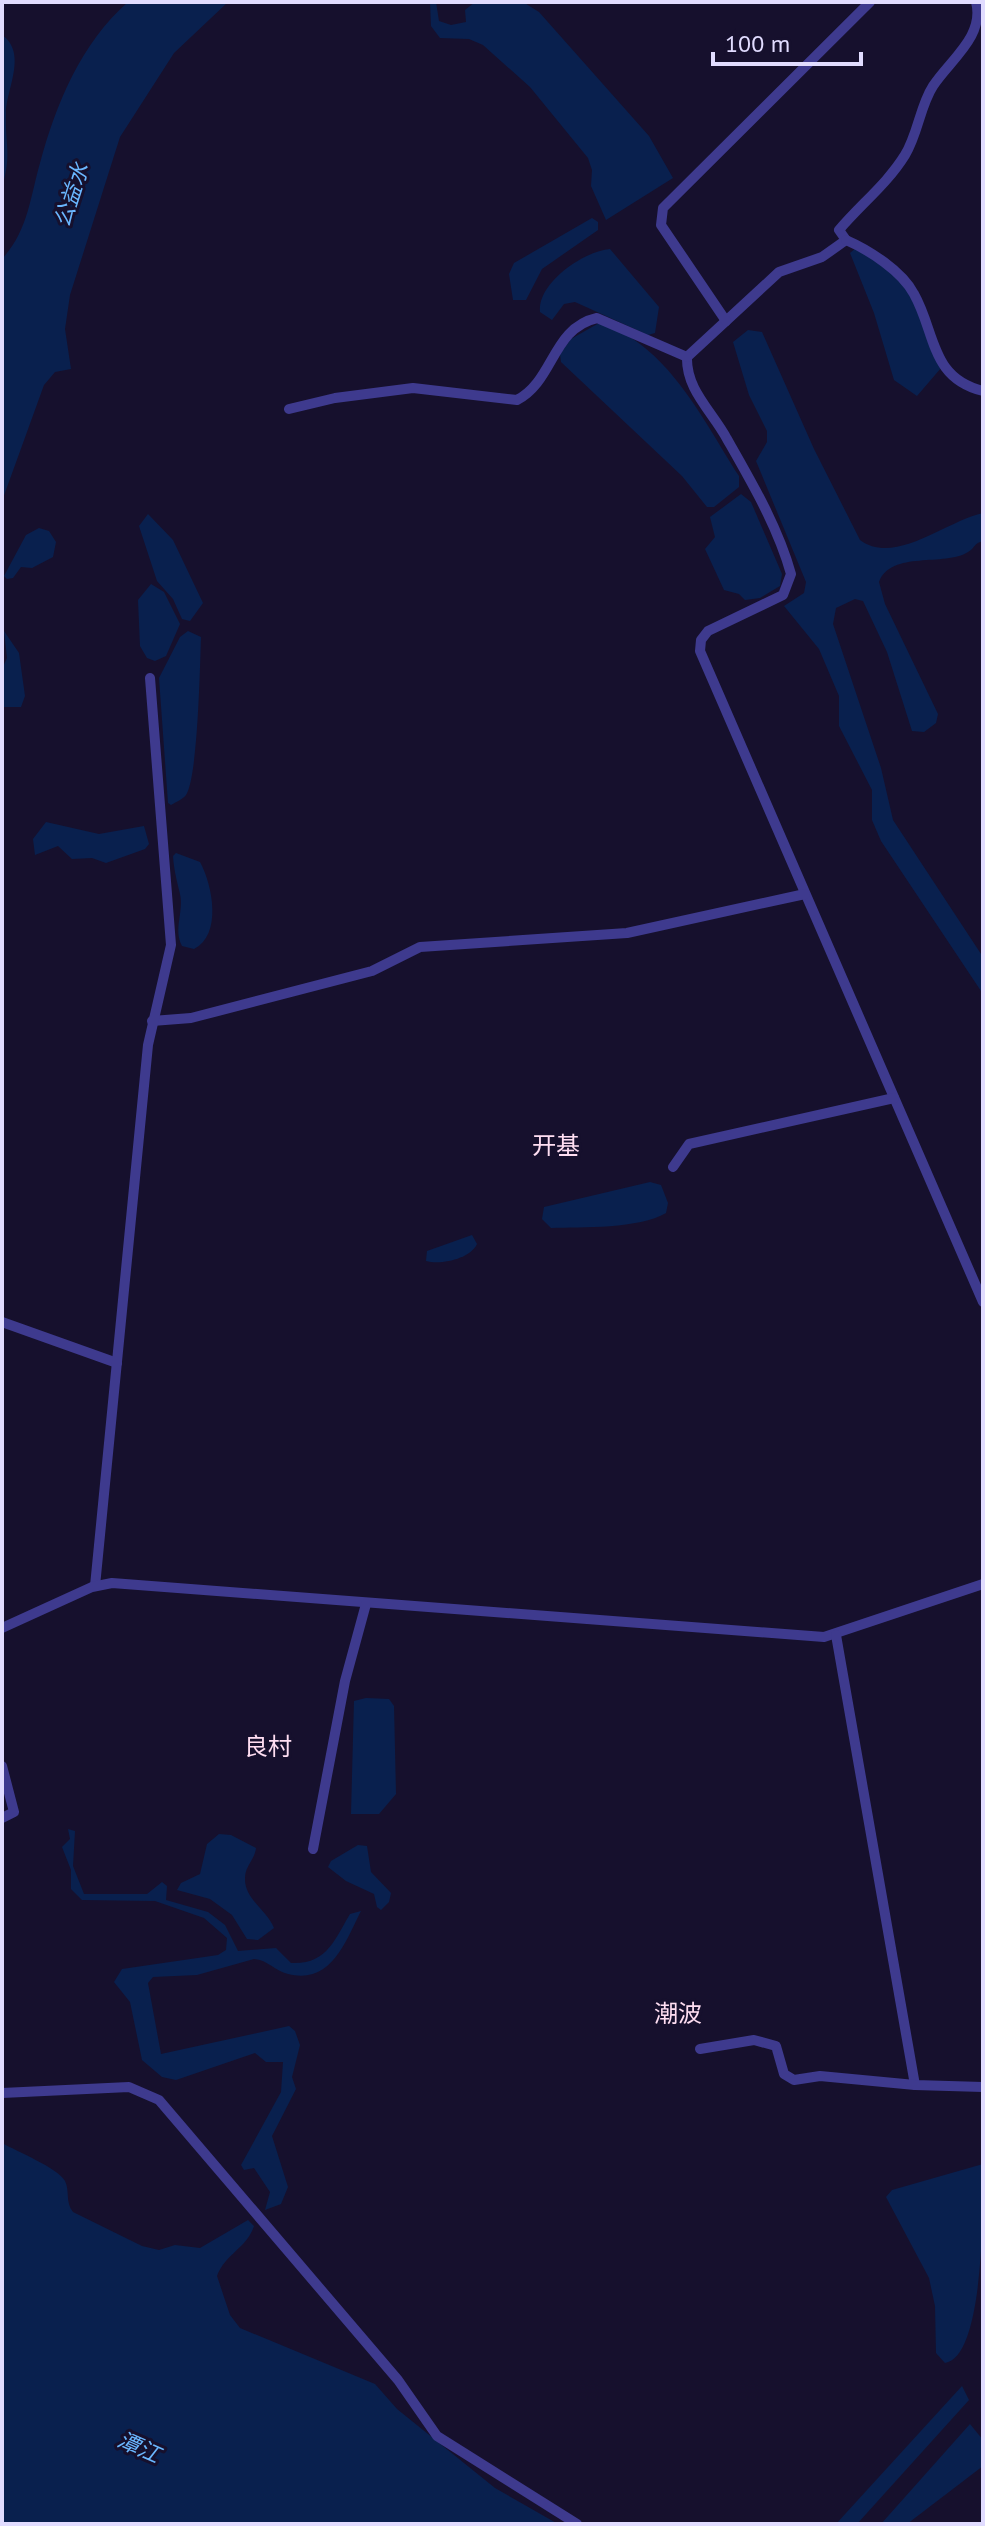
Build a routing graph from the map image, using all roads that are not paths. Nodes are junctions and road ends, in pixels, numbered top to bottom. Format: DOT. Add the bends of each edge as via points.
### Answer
graph roads {
  1 [pos="870,2"];
  2 [pos="976,2"];
  3 [pos="846,240"];
  4 [pos="726,321"];
  5 [pos="687,357"];
  6 [pos="983,391"];
  7 [pos="289,409"];
  8 [pos="150,678"];
  9 [pos="805,894"];
  10 [pos="152,1021"];
  11 [pos="894,1098"];
  12 [pos="673,1167"];
  13 [pos="983,1302"];
  14 [pos="2,1322"];
  15 [pos="117,1363"];
  16 [pos="983,1584"];
  17 [pos="95,1586"];
  18 [pos="366,1604"];
  19 [pos="2,1628"];
  20 [pos="836,1635"];
  21 [pos="2,1766"];
  22 [pos="2,1818"];
  23 [pos="313,1849"];
  24 [pos="700,2049"];
  25 [pos="915,2085"];
  26 [pos="983,2087"];
  27 [pos="2,2093"];
  28 [pos="577,2524"];
  1 -- 4 [label="street" via="663,208 661,225"];
  2 -- 3 [label="street" via="981,19 975,34 933,86 914,138 891,177 839,230"];
  3 -- 4 [label="street" via="822,257 779,272"];
  3 -- 6 [label="street" via="863,247 910,287 930,342 951,375"];
  4 -- 5 [label="street"];
  5 -- 7 [label="street" via="597,318 568,333 543,375 517,400 413,388"];
  5 -- 9 [label="street" via="694,390 752,486 791,574 783,595 708,631 700,649"];
  8 -- 10 [label="street" via="171,945"];
  9 -- 10 [label="street" via="627,933 420,947 372,971 191,1018"];
  9 -- 11 [label="street"];
  10 -- 15 [label="street"];
  11 -- 12 [label="street" via="689,1144"];
  11 -- 13 [label="street"];
  14 -- 15 [label="street"];
  15 -- 17 [label="street"];
  16 -- 20 [label="street"];
  17 -- 18 [label="street" via="112,1583"];
  17 -- 19 [label="street"];
  18 -- 20 [label="street"];
  18 -- 23 [label="street" via="345,1681"];
  20 -- 25 [label="street"];
  21 -- 22 [label="street" via="14,1812"];
  24 -- 25 [label="street" via="762,2040 776,2046 790,2079 820,2076"];
  25 -- 26 [label="street"];
  27 -- 28 [label="street" via="129,2087 159,2100 398,2380 432,2431"];
}
